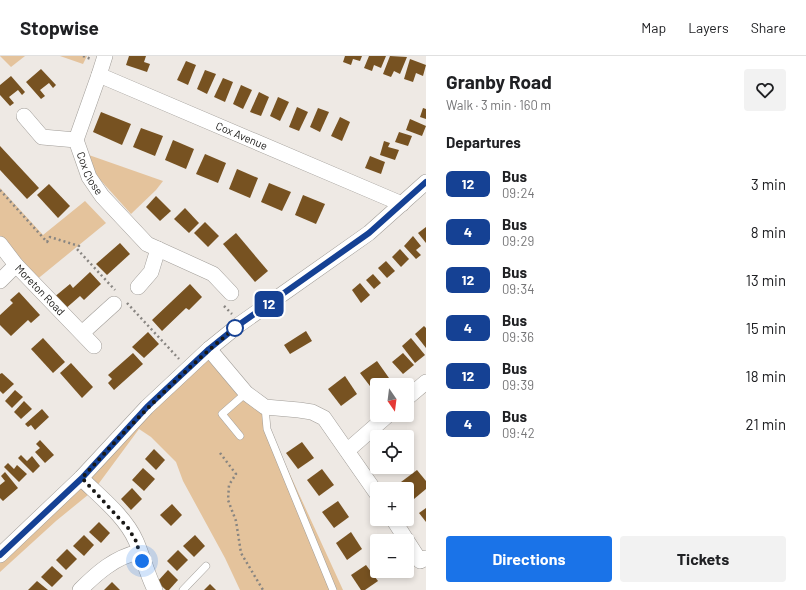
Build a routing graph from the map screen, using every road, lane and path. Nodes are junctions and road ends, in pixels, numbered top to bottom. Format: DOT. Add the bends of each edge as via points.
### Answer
graph roads {
  1 [pos="105,56"];
  2 [pos="99,74"];
  3 [pos="24,116"];
  4 [pos="76,140"];
  5 [pos="426,182"];
  6 [pos="0,190"];
  7 [pos="402,204"];
  8 [pos="0,244"];
  9 [pos="158,249"];
  10 [pos="16,265"];
  11 [pos="0,280"];
  12 [pos="138,287"];
  13 [pos="231,293"];
  14 [pos="119,300"];
  15 [pos="82,333"];
  16 [pos="94,346"];
  17 [pos="209,349"];
  18 [pos="188,368"];
  19 [pos="426,382"];
  20 [pos="414,392"];
  21 [pos="246,393"];
  22 [pos="265,407"];
  23 [pos="380,422"];
  24 [pos="240,436"];
  25 [pos="348,450"];
  26 [pos="220,453"];
  27 [pos="82,478"];
  28 [pos="370,483"];
  29 [pos="398,526"];
  30 [pos="139,552"];
  31 [pos="0,555"];
  32 [pos="424,563"];
  33 [pos="206,566"];
  34 [pos="80,590"];
  35 [pos="155,590"];
  36 [pos="184,590"];
  37 [pos="263,590"];
  38 [pos="333,590"];
  1 -- 2 [label="street"];
  2 -- 4 [label="street, Cox Close"];
  2 -- 7 [label="street, Cox Avenue"];
  3 -- 4 [label="street" via="42,137"];
  4 -- 9 [label="street, Cox Close" via="89,177 102,196 147,244"];
  5 -- 7 [label="street"];
  6 -- 14 [label="path" via="47,242 50,237 79,246 77,249"];
  7 -- 17 [label="street" via="369,233 240,324"];
  8 -- 10 [label="street, Moreton Road"];
  9 -- 12 [label="street" via="152,272"];
  9 -- 13 [label="street, Cox Close" via="213,274"];
  10 -- 11 [label="street"];
  10 -- 15 [label="street, Moreton Road"];
  14 -- 15 [label="street"];
  14 -- 18 [label="path"];
  15 -- 16 [label="street, Moreton Road"];
  17 -- 18 [label="street"];
  17 -- 21 [label="street"];
  18 -- 27 [label="street" via="147,407"];
  19 -- 20 [label="street"];
  21 -- 22 [label="street"];
  21 -- 24 [label="lane" via="222,414"];
  22 -- 25 [label="street" via="299,410 324,418"];
  22 -- 38 [label="lane" via="267,429"];
  23 -- 25 [label="street"];
  25 -- 28 [label="street"];
  26 -- 37 [label="path" via="236,474 229,485 228,500 236,521 241,553"];
  27 -- 30 [label="street" via="123,522 136,541"];
  27 -- 31 [label="street"];
  29 -- 32 [label="street"];
  30 -- 34 [label="street" via="101,570"];
  30 -- 35 [label="street"];
  33 -- 36 [label="lane"];
}
